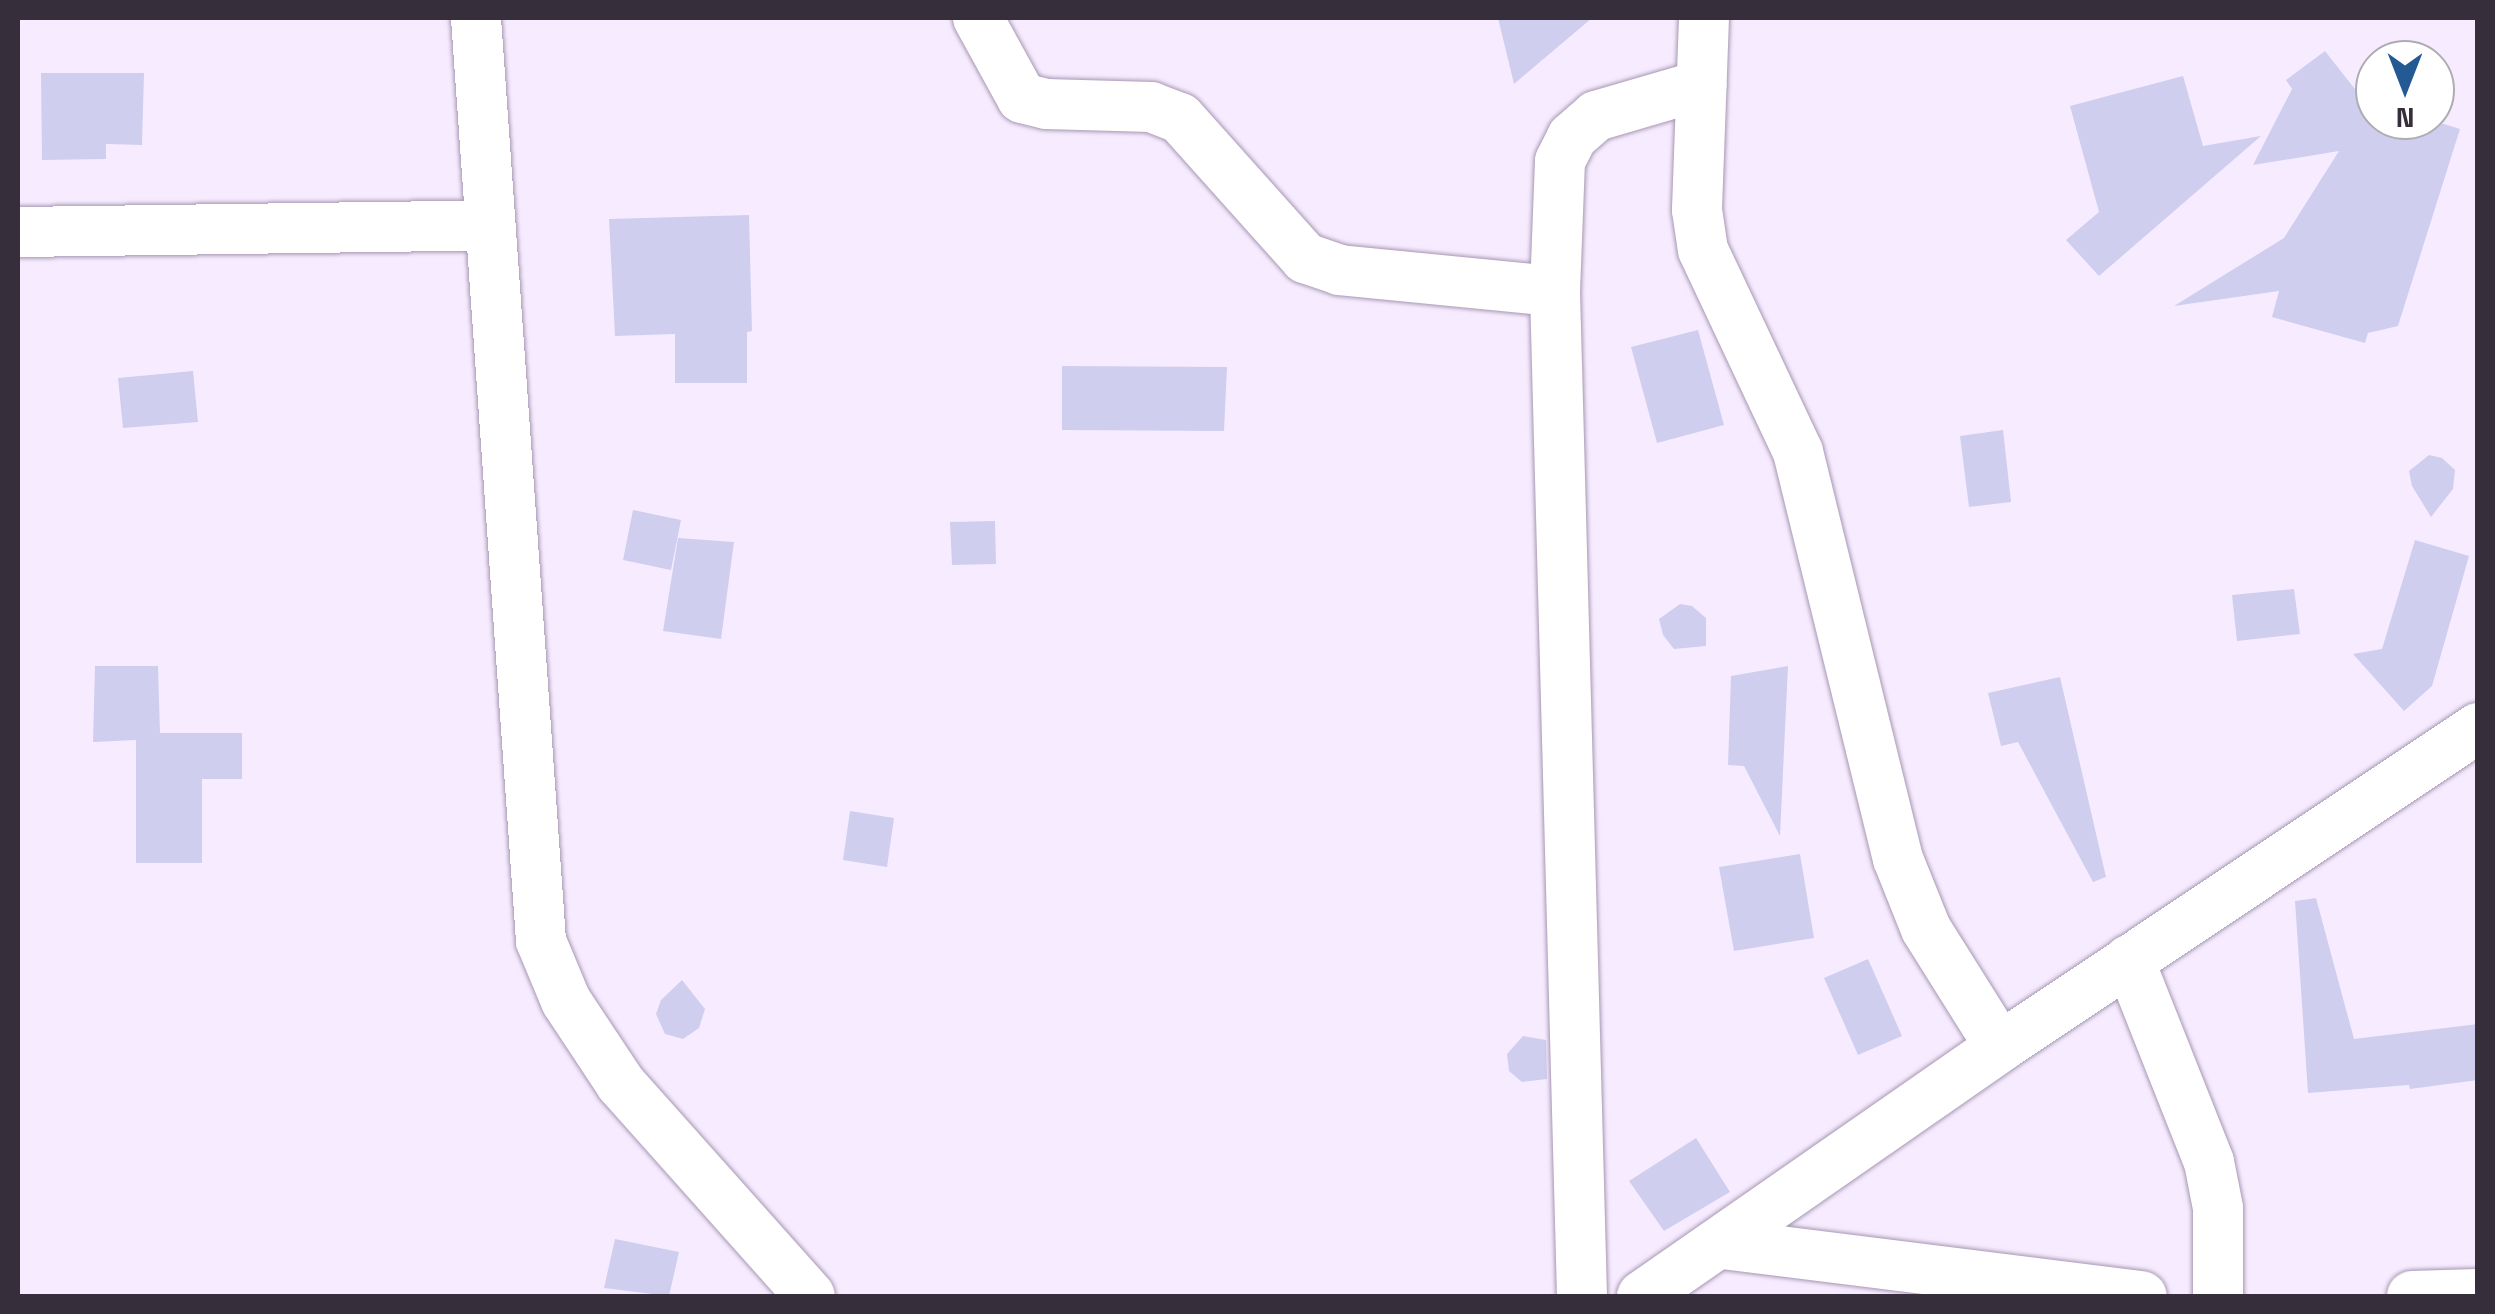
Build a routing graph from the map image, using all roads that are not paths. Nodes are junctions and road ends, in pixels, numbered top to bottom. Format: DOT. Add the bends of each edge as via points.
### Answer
graph roads {
  1 [pos="476,18"];
  2 [pos="978,18"];
  3 [pos="1704,18"];
  4 [pos="1702,85"];
  5 [pos="490,225"];
  6 [pos="18,232"];
  7 [pos="1555,291"];
  8 [pos="2478,728"];
  9 [pos="2129,960"];
  10 [pos="2000,1047"];
  11 [pos="1723,1244"];
  12 [pos="2478,1294"];
  13 [pos="810,1296"];
  14 [pos="1582,1296"];
  15 [pos="1642,1296"];
  16 [pos="2142,1296"];
  17 [pos="2218,1296"];
  18 [pos="2412,1296"];
  1 -- 5 [label="street"];
  2 -- 7 [label="street" via="1022,98 1150,107 1180,118 1305,258 1339,270"];
  3 -- 4 [label="street"];
  4 -- 7 [label="street" via="1596,116 1572,137 1560,161"];
  4 -- 10 [label="street" via="1697,210 1703,250 1798,452 1898,859 1926,928"];
  5 -- 6 [label="street"];
  5 -- 13 [label="street" via="541,942 566,1000 621,1084"];
  7 -- 14 [label="street"];
  8 -- 9 [label="street"];
  9 -- 10 [label="street"];
  9 -- 17 [label="street" via="2209,1162 2218,1208"];
  10 -- 11 [label="street"];
  11 -- 15 [label="street"];
  11 -- 16 [label="street"];
  12 -- 18 [label="street"];
}
